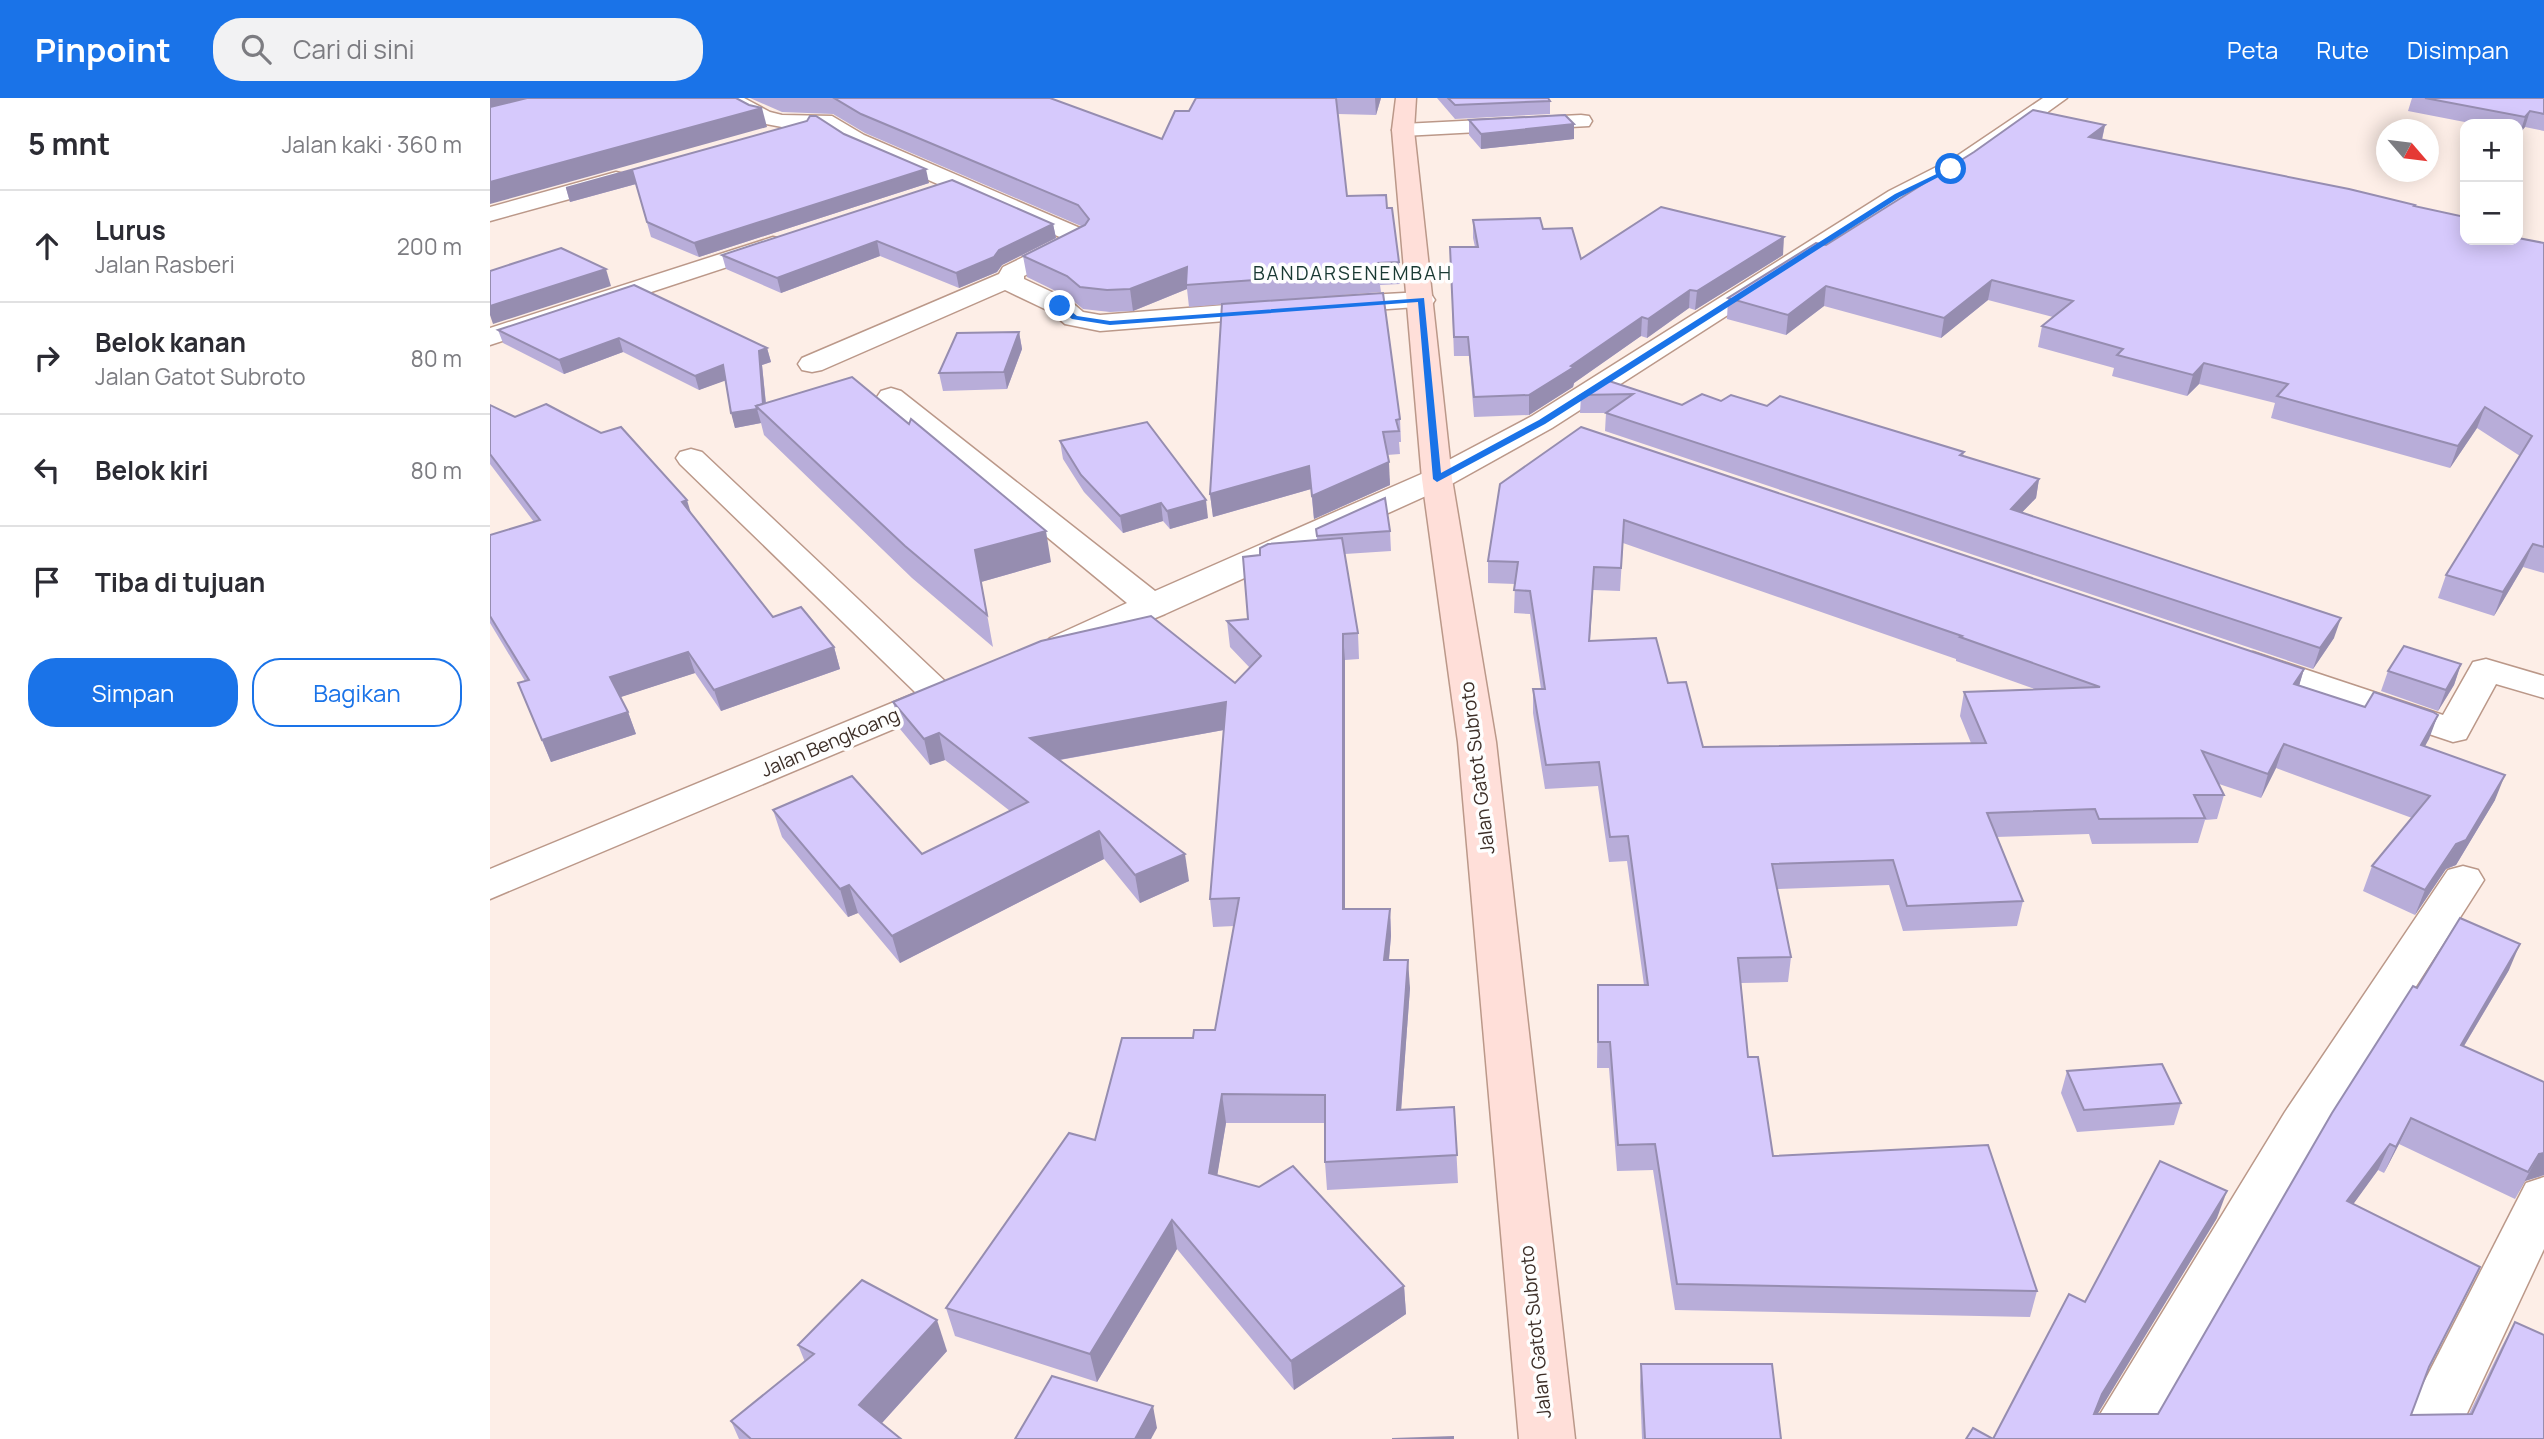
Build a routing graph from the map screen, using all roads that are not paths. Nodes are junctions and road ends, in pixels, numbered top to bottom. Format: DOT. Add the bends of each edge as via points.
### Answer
graph roads {
  1 [pos="728,98"];
  2 [pos="2057,98"];
  3 [pos="1404,114"];
  4 [pos="824,121"];
  5 [pos="1581,121"];
  6 [pos="757,140"];
  7 [pos="637,173"];
  8 [pos="958,183"];
  9 [pos="919,195"];
  10 [pos="490,214"];
  11 [pos="802,234"];
  12 [pos="1011,278"];
  13 [pos="1422,300"];
  14 [pos="490,337"];
  15 [pos="812,364"];
  16 [pos="891,397"];
  17 [pos="1542,422"];
  18 [pos="1582,435"];
  19 [pos="691,458"];
  20 [pos="1437,479"];
  21 [pos="1153,607"];
  22 [pos="2228,654"];
  23 [pos="1028,660"];
  24 [pos="978,680"];
  25 [pos="2544,687"];
  26 [pos="940,696"];
  27 [pos="2463,880"];
  28 [pos="490,885"];
  29 [pos="2544,1196"];
  30 [pos="1547,1439"];
  31 [pos="2116,1439"];
  32 [pos="2427,1439"];
  1 -- 4 [label="street" via="763,117"];
  2 -- 17 [label="street" via="1962,163 1898,195"];
  3 -- 5 [label="street"];
  3 -- 13 [label="main road, Jalan Gatot Subroto"];
  4 -- 6 [label="street"];
  4 -- 8 [label="street" via="856,140"];
  7 -- 10 [label="street"];
  8 -- 9 [label="street"];
  8 -- 12 [label="street" via="1071,233 1077,240 1012,271"];
  11 -- 14 [label="street"];
  12 -- 13 [label="street" via="1011,283 1060,306 1074,318 1100,323"];
  12 -- 15 [label="street"];
  13 -- 20 [label="main road, Jalan Gatot Subroto"];
  16 -- 21 [label="street"];
  17 -- 18 [label="street"];
  17 -- 20 [label="street"];
  19 -- 26 [label="street"];
  20 -- 21 [label="street"];
  20 -- 30 [label="main road, Jalan Gatot Subroto" via="1476,742"];
  21 -- 23 [label="street"];
  22 -- 25 [label="street" via="2453,731 2486,670"];
  24 -- 26 [label="street, Jalan Bengkoang"];
  26 -- 28 [label="street, Jalan Bengkoang"];
  27 -- 31 [label="street" via="2302,1125"];
  29 -- 32 [label="street"];
}
